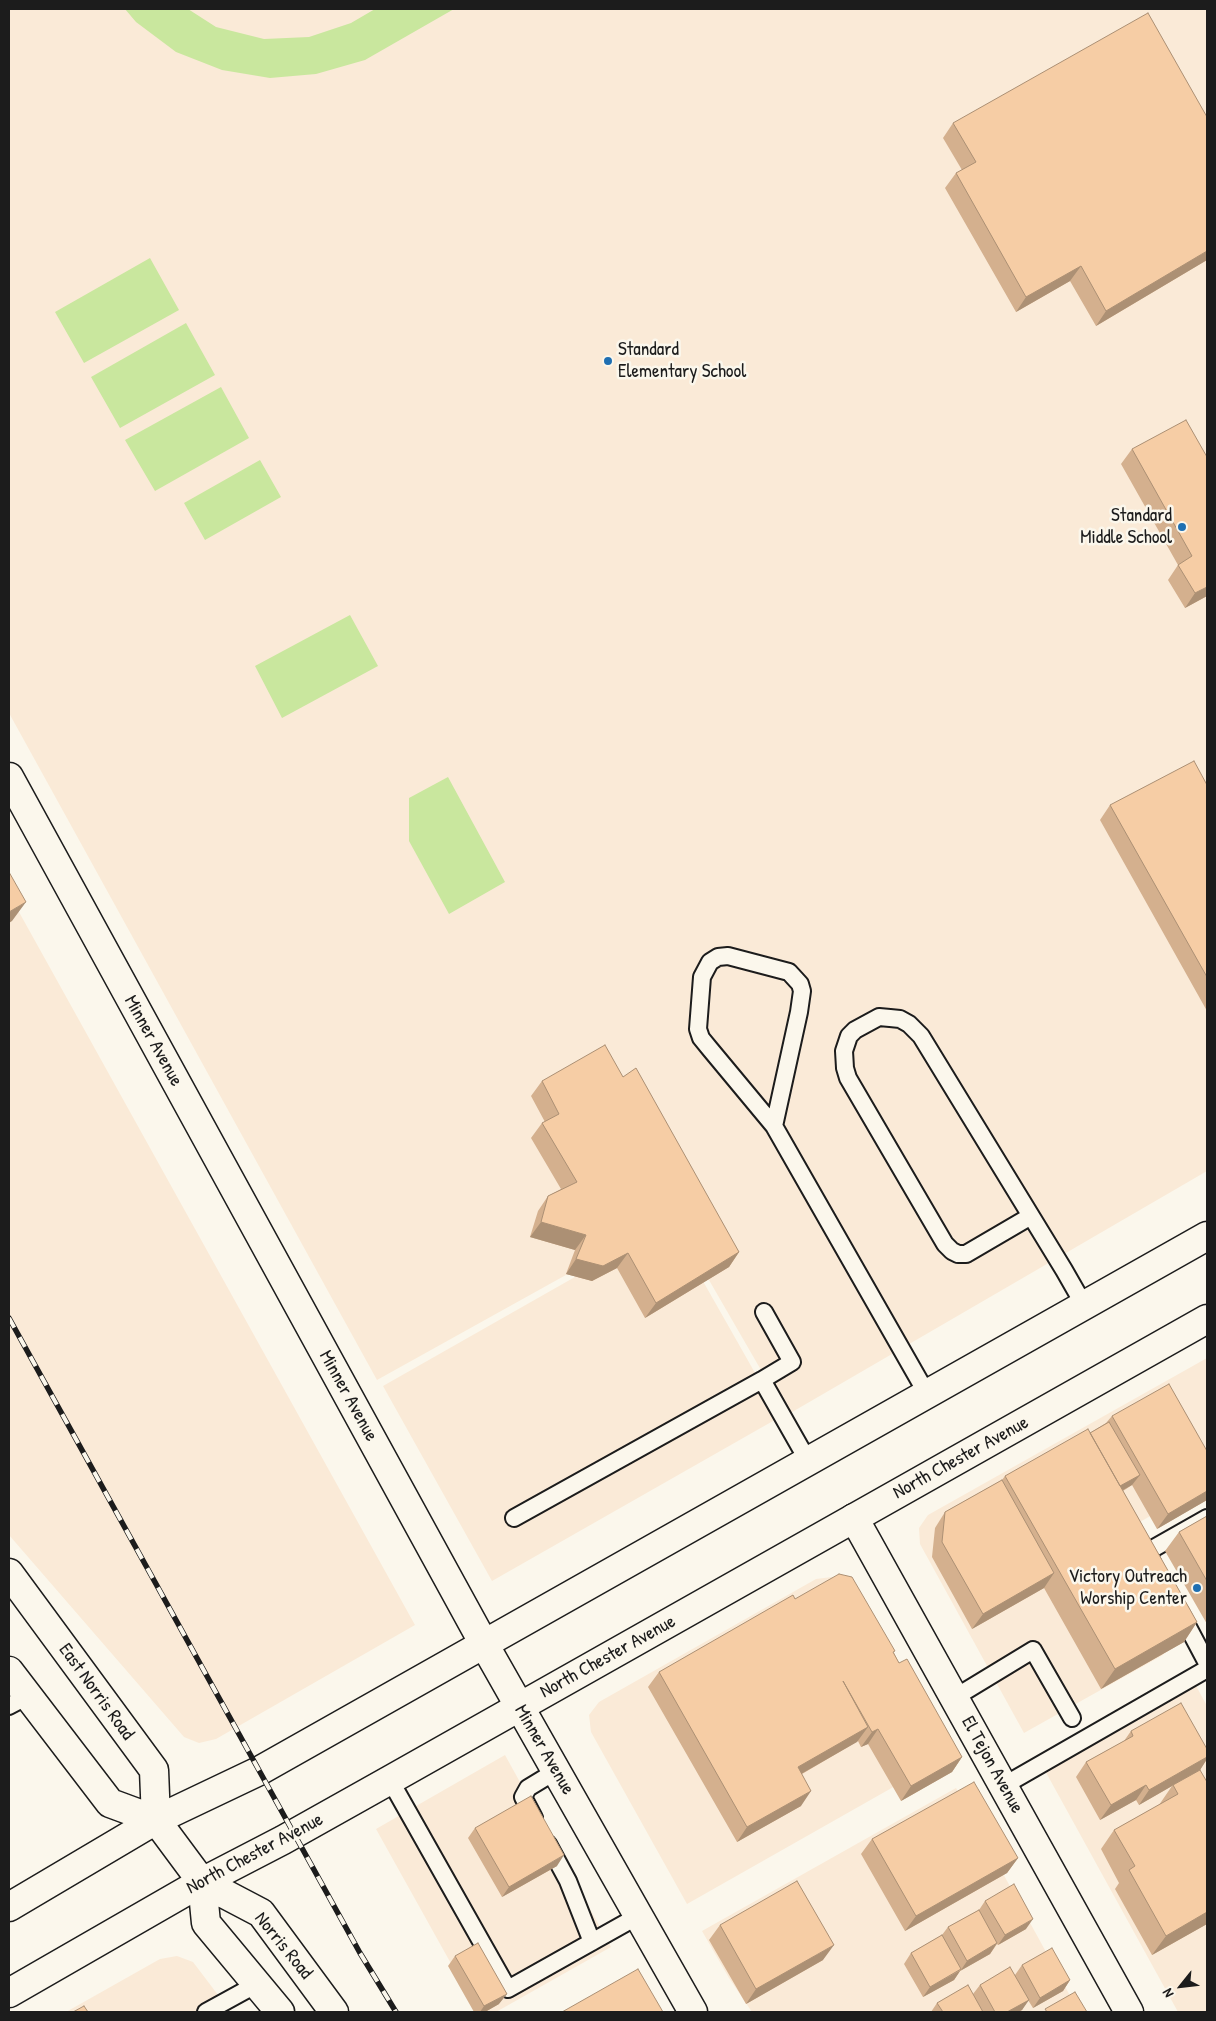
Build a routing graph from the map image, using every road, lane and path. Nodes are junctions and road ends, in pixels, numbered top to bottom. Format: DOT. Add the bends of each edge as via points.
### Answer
graph roads {
  1 [pos="9,777"];
  2 [pos="774,1126"];
  3 [pos="1031,1216"];
  4 [pos="1207,1236"];
  5 [pos="1084,1305"];
  6 [pos="764,1312"];
  7 [pos="1207,1319"];
  8 [pos="762,1380"];
  9 [pos="927,1394"];
  10 [pos="808,1462"];
  11 [pos="514,1518"];
  12 [pos="854,1518"];
  13 [pos="1207,1518"];
  14 [pos="9,1573"];
  15 [pos="1161,1578"];
  16 [pos="1174,1602"];
  17 [pos="484,1644"];
  18 [pos="1207,1663"];
  19 [pos="1207,1669"];
  20 [pos="9,1671"];
  21 [pos="954,1698"];
  22 [pos="18,1701"];
  23 [pos="519,1707"];
  24 [pos="1072,1718"];
  25 [pos="556,1771"];
  26 [pos="390,1780"];
  27 [pos="1003,1786"];
  28 [pos="156,1820"];
  29 [pos="202,1882"];
  30 [pos="9,1907"];
  31 [pos="638,1916"];
  32 [pos="592,1942"];
  33 [pos="257,1984"];
  34 [pos="9,1992"];
  35 [pos="206,2012"];
  36 [pos="280,2012"];
  37 [pos="334,2012"];
  38 [pos="693,2012"];
  39 [pos="1129,2012"];
  1 -- 17 [label="street, Minner Avenue"];
  2 -- 2 [label="lane" via="799,1012 800,984 790,972 728,956 718,957 710,962 702,977 698,1029 701,1038"];
  2 -- 9 [label="lane"];
  3 -- 3 [label="lane" via="921,1036 909,1024 890,1018 879,1018 854,1030 844,1051 848,1078 952,1252 966,1254"];
  3 -- 5 [label="lane"];
  4 -- 5 [label="street"];
  5 -- 9 [label="street"];
  6 -- 8 [label="lane" via="792,1362"];
  7 -- 12 [label="street, North Chester Avenue"];
  8 -- 10 [label="lane"];
  8 -- 11 [label="lane"];
  9 -- 10 [label="street"];
  10 -- 17 [label="street"];
  12 -- 21 [label="street, El Tejon Avenue"];
  12 -- 23 [label="street, North Chester Avenue"];
  13 -- 15 [label="lane" via="1147,1552"];
  14 -- 28 [label="street, East Norris Road" via="154,1770"];
  16 -- 18 [label="lane"];
  17 -- 23 [label="street, Minner Avenue"];
  17 -- 28 [label="street" via="259,1770"];
  19 -- 27 [label="lane"];
  20 -- 22 [label="street"];
  21 -- 24 [label="lane" via="1033,1650"];
  21 -- 27 [label="street, El Tejon Avenue"];
  22 -- 28 [label="street" via="110,1803"];
  23 -- 25 [label="street, Minner Avenue"];
  23 -- 26 [label="street, North Chester Avenue"];
  25 -- 31 [label="street, Minner Avenue"];
  25 -- 32 [label="lane" via="528,1788 523,1796 568,1880"];
  26 -- 29 [label="street, North Chester Avenue"];
  26 -- 32 [label="lane" via="508,1989"];
  27 -- 39 [label="street, El Tejon Avenue"];
  28 -- 29 [label="street"];
  28 -- 30 [label="street"];
  29 -- 33 [label="street" via="206,1923"];
  29 -- 34 [label="street, North Chester Avenue"];
  29 -- 37 [label="street, Norris Road" via="261,1913"];
  31 -- 32 [label="lane"];
  31 -- 38 [label="street, Minner Avenue"];
  33 -- 35 [label="lane"];
  33 -- 36 [label="street"];
}
